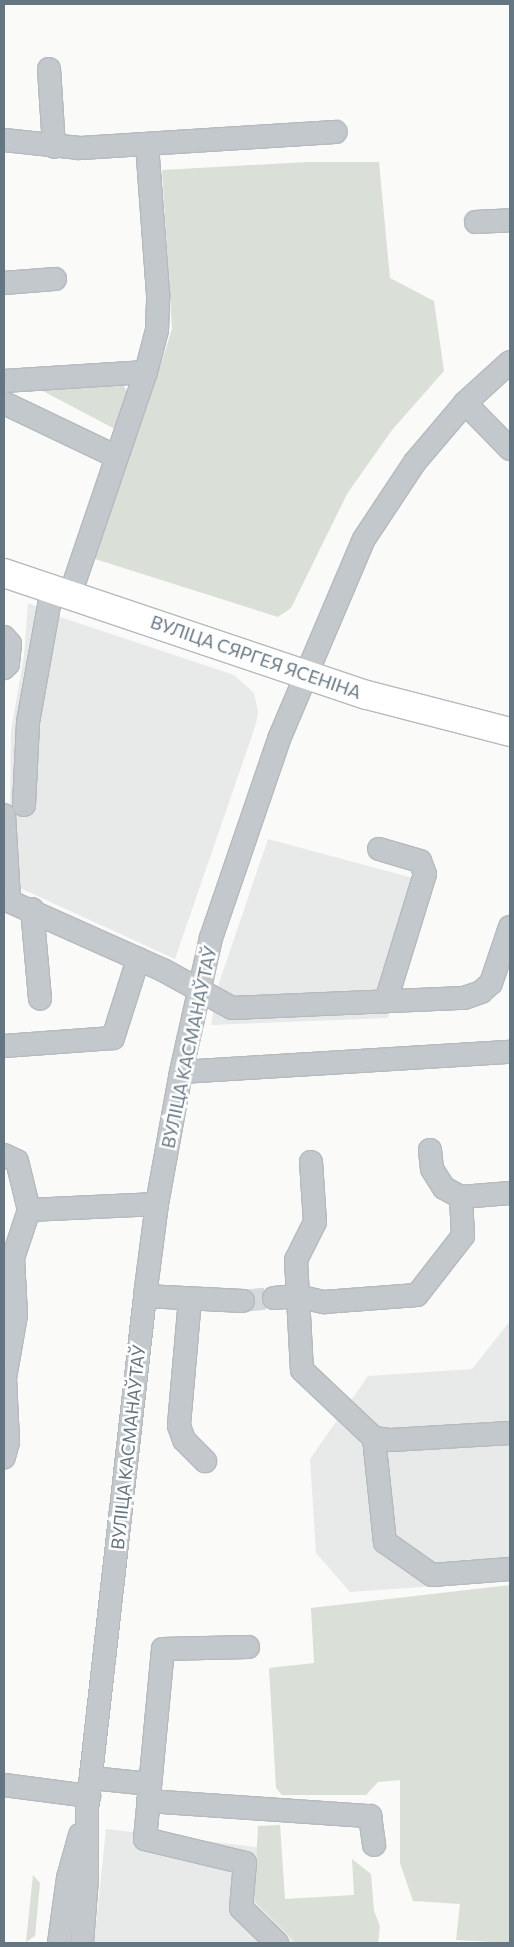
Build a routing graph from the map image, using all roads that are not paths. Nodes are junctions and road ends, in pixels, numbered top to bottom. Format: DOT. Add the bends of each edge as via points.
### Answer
graph roads {
  1 [pos="49,69"];
  2 [pos="335,132"];
  3 [pos="4,140"];
  4 [pos="147,144"];
  5 [pos="54,147"];
  6 [pos="510,220"];
  7 [pos="476,222"];
  8 [pos="55,278"];
  9 [pos="4,283"];
  10 [pos="510,362"];
  11 [pos="146,372"];
  12 [pos="4,381"];
  13 [pos="4,403"];
  14 [pos="465,403"];
  15 [pos="510,450"];
  16 [pos="117,457"];
  17 [pos="4,573"];
  18 [pos="61,592"];
  19 [pos="4,637"];
  20 [pos="4,668"];
  21 [pos="304,674"];
  22 [pos="510,732"];
  23 [pos="24,805"];
  24 [pos="4,815"];
  25 [pos="379,849"];
  26 [pos="6,899"];
  27 [pos="32,909"];
  28 [pos="510,927"];
  29 [pos="138,959"];
  30 [pos="199,988"];
  31 [pos="40,999"];
  32 [pos="386,1001"];
  33 [pos="4,1046"];
  34 [pos="510,1052"];
  35 [pos="181,1072"];
  36 [pos="430,1150"];
  37 [pos="4,1155"];
  38 [pos="311,1162"];
  39 [pos="510,1194"];
  40 [pos="461,1197"];
  41 [pos="157,1204"];
  42 [pos="29,1210"];
  43 [pos="8,1258"];
  44 [pos="145,1296"];
  45 [pos="297,1296"];
  46 [pos="274,1298"];
  47 [pos="190,1299"];
  48 [pos="243,1301"];
  49 [pos="4,1378"];
  50 [pos="510,1433"];
  51 [pos="374,1438"];
  52 [pos="4,1457"];
  53 [pos="205,1461"];
  54 [pos="510,1569"];
  55 [pos="248,1647"];
  56 [pos="4,1785"];
  57 [pos="149,1792"];
  58 [pos="89,1794"];
  59 [pos="374,1845"];
  60 [pos="256,1935"];
  61 [pos="59,1943"];
  62 [pos="82,1943"];
  63 [pos="277,1943"];
  1 -- 5 [label="street"];
  2 -- 4 [label="street"];
  3 -- 5 [label="street"];
  4 -- 5 [label="street"];
  4 -- 11 [label="street" via="158,303 157,330"];
  6 -- 7 [label="street"];
  8 -- 9 [label="street"];
  10 -- 14 [label="street, ВУЛІЦА КАСМАНАЎТАЎ"];
  11 -- 12 [label="street"];
  11 -- 16 [label="street"];
  13 -- 16 [label="street"];
  14 -- 15 [label="street"];
  14 -- 21 [label="street, ВУЛІЦА КАСМАНАЎТАЎ" via="415,462 378,515 351,565"];
  16 -- 18 [label="street"];
  17 -- 18 [label="main road, ВУЛІЦА СЯРГЕЯ ЯСЕНІНА"];
  18 -- 21 [label="main road, ВУЛІЦА СЯРГЕЯ ЯСЕНІНА"];
  18 -- 23 [label="street" via="28,722"];
  19 -- 20 [label="street" via="10,644 8,664"];
  21 -- 22 [label="main road, ВУЛІЦА СЯРГЕЯ ЯСЕНІНА" via="367,695"];
  21 -- 30 [label="street, ВУЛІЦА КАСМАНАЎТАЎ" via="234,866"];
  24 -- 26 [label="street"];
  25 -- 32 [label="street" via="420,861 425,874"];
  26 -- 27 [label="street"];
  27 -- 29 [label="street"];
  27 -- 31 [label="street"];
  28 -- 32 [label="street" via="491,983 481,992 464,998"];
  29 -- 30 [label="street"];
  29 -- 33 [label="street" via="113,1038"];
  30 -- 32 [label="street" via="232,1008"];
  30 -- 35 [label="street, ВУЛІЦА КАСМАНАЎТАЎ"];
  34 -- 35 [label="street"];
  35 -- 41 [label="street, ВУЛІЦА КАСМАНАЎТАЎ"];
  36 -- 40 [label="street" via="432,1169 444,1188"];
  37 -- 42 [label="street" via="17,1161"];
  38 -- 45 [label="street" via="315,1222 296,1260"];
  39 -- 40 [label="street"];
  40 -- 45 [label="street" via="463,1236 417,1295 324,1302"];
  41 -- 42 [label="street"];
  41 -- 44 [label="street, ВУЛІЦА КАСМАНАЎТАЎ"];
  42 -- 43 [label="street"];
  43 -- 49 [label="street" via="16,1315"];
  44 -- 47 [label="street"];
  44 -- 58 [label="street, ВУЛІЦА КАСМАНАЎТАЎ"];
  45 -- 46 [label="street"];
  45 -- 51 [label="street" via="302,1370"];
  47 -- 48 [label="street"];
  47 -- 53 [label="street" via="179,1426 184,1440"];
  49 -- 52 [label="street" via="8,1442"];
  50 -- 51 [label="street" via="391,1440"];
  51 -- 54 [label="street" via="385,1542 432,1574"];
  55 -- 57 [label="street" via="163,1650"];
  56 -- 58 [label="street"];
  57 -- 58 [label="street"];
  57 -- 59 [label="street" via="370,1816"];
  57 -- 60 [label="street" via="145,1839 245,1863 241,1908"];
  58 -- 61 [label="street, ВУЛІЦА КАСМАНАЎТАЎ" via="68,1878"];
  58 -- 62 [label="street, ВУЛІЦА КАСМАНАЎТАЎ" via="88,1878"];
  60 -- 63 [label="street"];
}
